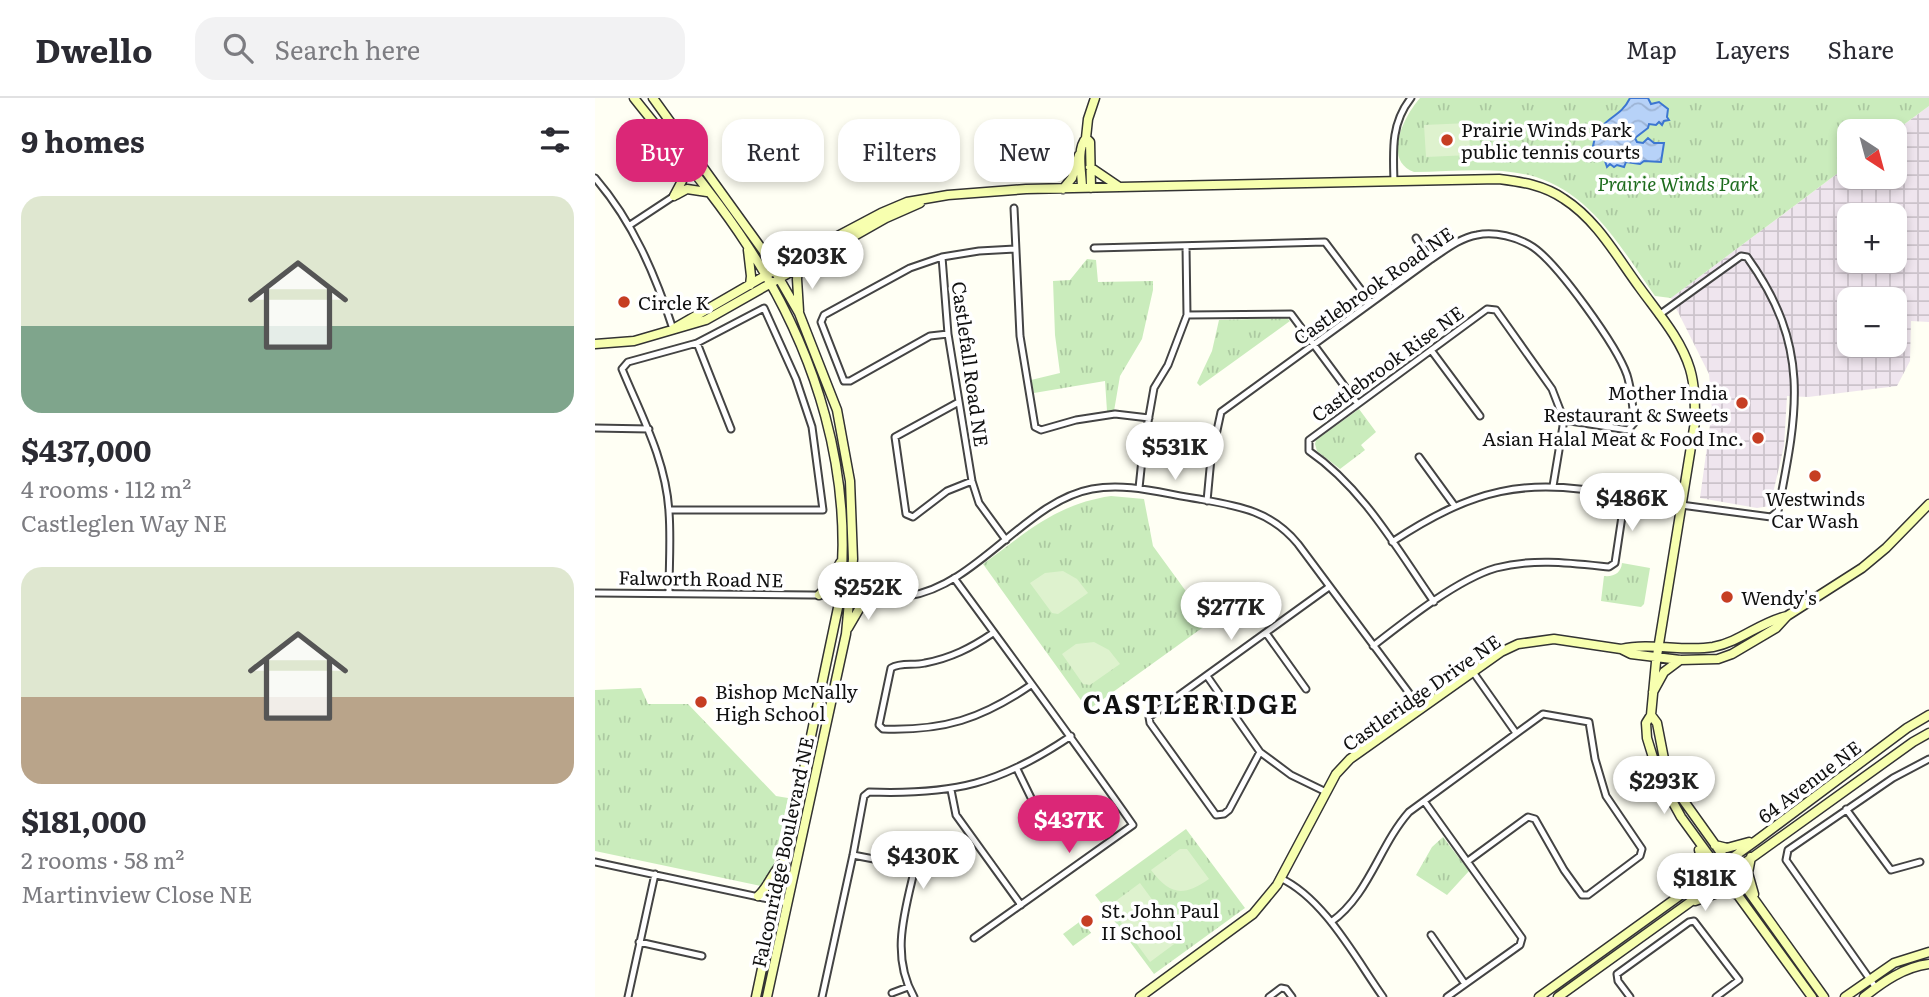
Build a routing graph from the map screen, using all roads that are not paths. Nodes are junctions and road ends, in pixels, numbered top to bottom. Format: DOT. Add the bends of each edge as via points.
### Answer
graph roads {
  1 [pos="636,98"];
  2 [pos="653,98"];
  3 [pos="1095,98"];
  4 [pos="1411,98"];
  5 [pos="652,119"];
  6 [pos="658,119"];
  7 [pos="668,119"];
  8 [pos="1086,138"];
  9 [pos="1081,152"];
  10 [pos="1090,167"];
  11 [pos="708,173"];
  12 [pos="595,178"];
  13 [pos="1394,181"];
  14 [pos="681,182"];
  15 [pos="700,182"];
  16 [pos="1063,188"];
  17 [pos="1086,188"];
  18 [pos="1121,188"];
  19 [pos="708,193"];
  20 [pos="674,196"];
  21 [pos="926,200"];
  22 [pos="1014,208"];
  23 [pos="630,225"];
  24 [pos="1416,239"];
  25 [pos="748,246"];
  26 [pos="1186,246"];
  27 [pos="1094,248"];
  28 [pos="1015,249"];
  29 [pos="764,252"];
  30 [pos="941,257"];
  31 [pos="796,258"];
  32 [pos="1430,260"];
  33 [pos="798,268"];
  34 [pos="777,275"];
  35 [pos="768,280"];
  36 [pos="750,285"];
  37 [pos="1371,303"];
  38 [pos="799,313"];
  39 [pos="1187,315"];
  40 [pos="1659,315"];
  41 [pos="673,329"];
  42 [pos="948,334"];
  43 [pos="697,343"];
  44 [pos="595,344"];
  45 [pos="1313,345"];
  46 [pos="1431,350"];
  47 [pos="957,402"];
  48 [pos="1357,403"];
  49 [pos="1480,416"];
  50 [pos="1149,418"];
  51 [pos="1564,420"];
  52 [pos="595,428"];
  53 [pos="649,429"];
  54 [pos="731,429"];
  55 [pos="1419,457"];
  56 [pos="972,481"];
  57 [pos="1553,486"];
  58 [pos="1139,488"];
  59 [pos="1207,501"];
  60 [pos="1929,504"];
  61 [pos="1454,505"];
  62 [pos="1681,505"];
  63 [pos="669,510"];
  64 [pos="1006,540"];
  65 [pos="1392,542"];
  66 [pos="842,561"];
  67 [pos="954,578"];
  68 [pos="1329,587"];
  69 [pos="595,593"];
  70 [pos="670,593"];
  71 [pos="819,595"];
  72 [pos="839,595"];
  73 [pos="849,595"];
  74 [pos="872,595"];
  75 [pos="1434,603"];
  76 [pos="1787,616"];
  77 [pos="993,633"];
  78 [pos="1266,633"];
  79 [pos="846,634"];
  80 [pos="1373,646"];
  81 [pos="1657,652"];
  82 [pos="1680,660"];
  83 [pos="1473,672"];
  84 [pos="1207,676"];
  85 [pos="1031,685"];
  86 [pos="1306,689"];
  87 [pos="1651,695"];
  88 [pos="1421,709"];
  89 [pos="1651,715"];
  90 [pos="1929,715"];
  91 [pos="1516,733"];
  92 [pos="1929,733"];
  93 [pos="1071,736"];
  94 [pos="1260,752"];
  95 [pos="1929,759"];
  96 [pos="1017,769"];
  97 [pos="951,790"];
  98 [pos="1326,792"];
  99 [pos="1425,800"];
  100 [pos="1036,808"];
  101 [pos="1846,808"];
  102 [pos="1696,840"];
  103 [pos="1757,840"];
  104 [pos="1715,845"];
  105 [pos="853,855"];
  106 [pos="1751,856"];
  107 [pos="785,860"];
  108 [pos="1468,861"];
  109 [pos="1726,862"];
  110 [pos="1920,862"];
  111 [pos="595,863"];
  112 [pos="1717,868"];
  113 [pos="1732,870"];
  114 [pos="655,874"];
  115 [pos="1723,877"];
  116 [pos="1280,878"];
  117 [pos="1700,880"];
  118 [pos="1735,894"];
  119 [pos="758,896"];
  120 [pos="776,901"];
  121 [pos="787,903"];
  122 [pos="1021,905"];
  123 [pos="1685,905"];
  124 [pos="1759,907"];
  125 [pos="1331,922"];
  126 [pos="1431,935"];
  127 [pos="974,938"];
  128 [pos="639,942"];
  129 [pos="1929,953"];
  130 [pos="702,956"];
  131 [pos="1929,964"];
  132 [pos="1869,978"];
  133 [pos="1798,979"];
  134 [pos="1465,984"];
  135 [pos="908,987"];
  136 [pos="1876,988"];
  137 [pos="892,993"];
  138 [pos="628,997"];
  139 [pos="756,997"];
  140 [pos="767,997"];
  141 [pos="822,997"];
  142 [pos="913,997"];
  143 [pos="1140,997"];
  144 [pos="1269,997"];
  145 [pos="1292,997"];
  146 [pos="1383,997"];
  147 [pos="1447,997"];
  148 [pos="1539,997"];
  149 [pos="1558,997"];
  150 [pos="1630,997"];
  151 [pos="1716,997"];
  152 [pos="1805,997"];
  153 [pos="1812,997"];
  154 [pos="1824,997"];
  155 [pos="1845,997"];
  156 [pos="1864,997"];
  1 -- 5 [label="street, Falconridge Boulevard NE"];
  1 -- 6 [label="street"];
  2 -- 7 [label="street, Falconridge Boulevard NE"];
  3 -- 8 [label="street"];
  4 -- 13 [label="street" via="1392,138"];
  8 -- 9 [label="street"];
  8 -- 10 [label="street"];
  9 -- 16 [label="street" via="1072,178"];
  9 -- 17 [label="street"];
  10 -- 17 [label="street"];
  10 -- 18 [label="street"];
  11 -- 29 [label="street, Falconridge Boulevard NE"];
  12 -- 23 [label="street"];
  13 -- 18 [label="street"];
  13 -- 40 [label="street" via="1499,179 1548,189 1598,230"];
  14 -- 20 [label="street"];
  15 -- 19 [label="street, Falconridge Boulevard NE"];
  16 -- 17 [label="street"];
  16 -- 21 [label="street"];
  17 -- 18 [label="street"];
  19 -- 20 [label="street" via="687,189"];
  19 -- 25 [label="street, Falconridge Boulevard NE"];
  20 -- 23 [label="street"];
  21 -- 31 [label="street" via="881,213"];
  21 -- 33 [label="street"];
  22 -- 28 [label="street"];
  23 -- 41 [label="street"];
  24 -- 32 [label="street"];
  25 -- 35 [label="street, Falconridge Boulevard NE"];
  25 -- 36 [label="street"];
  26 -- 27 [label="street"];
  26 -- 37 [label="street" via="1325,242"];
  26 -- 39 [label="street"];
  28 -- 30 [label="street, Castlefall Road NE"];
  28 -- 50 [label="street" via="1020,336 1035,427 1041,430 1115,414"];
  29 -- 31 [label="street" via="781,259"];
  29 -- 34 [label="street, Falconridge Boulevard NE"];
  30 -- 42 [label="street, Castlefall Road NE"];
  30 -- 42 [label="street" via="910,268 824,315 821,322 844,381 930,336"];
  31 -- 34 [label="street"];
  32 -- 37 [label="street, Castlebrook Road NE"];
  32 -- 51 [label="street, Castlebrook Road NE" via="1478,234 1531,245 1553,264 1621,361 1634,423 1628,430"];
  33 -- 34 [label="street"];
  33 -- 38 [label="street"];
  34 -- 35 [label="street"];
  34 -- 38 [label="street, Falconridge Boulevard NE"];
  35 -- 36 [label="street"];
  35 -- 41 [label="street" via="706,320"];
  35 -- 66 [label="street, Falconridge Boulevard NE" via="795,330 825,411 838,482"];
  36 -- 41 [label="street"];
  37 -- 45 [label="street, Castlebrook Road NE"];
  38 -- 73 [label="street, Falconridge Boulevard NE" via="825,375 844,444 853,514"];
  39 -- 45 [label="street" via="1291,314"];
  39 -- 50 [label="street" via="1154,388"];
  40 -- 62 [label="street" via="1681,349 1693,386 1695,422"];
  40 -- 62 [label="street" via="1727,264 1747,257 1764,280 1792,352 1796,405 1778,511 1771,517"];
  41 -- 44 [label="street" via="634,341"];
  42 -- 47 [label="street, Castlefall Road NE"];
  43 -- 53 [label="street" via="628,362 622,369"];
  43 -- 54 [label="street"];
  43 -- 63 [label="street" via="764,308 812,427 823,510"];
  45 -- 48 [label="street"];
  45 -- 59 [label="street, Castlebrook Road NE" via="1221,412"];
  46 -- 48 [label="street, Castlebrook Rise NE"];
  46 -- 49 [label="street"];
  46 -- 51 [label="street, Castlebrook Rise NE" via="1487,309 1496,310 1552,389"];
  47 -- 56 [label="street, Castlefall Road NE"];
  47 -- 56 [label="street" via="895,437 906,514 913,517 947,491"];
  48 -- 65 [label="street, Castlebrook Rise NE" via="1309,440 1309,451 1346,482"];
  50 -- 58 [label="street"];
  51 -- 57 [label="street"];
  52 -- 53 [label="street"];
  53 -- 63 [label="street"];
  55 -- 61 [label="street"];
  56 -- 64 [label="street, Castlefall Road NE" via="979,503"];
  57 -- 61 [label="street" via="1504,491"];
  57 -- 75 [label="street" via="1620,496 1624,503 1615,563 1550,561 1496,568"];
  58 -- 59 [label="street, Falworth Road NE"];
  58 -- 64 [label="street, Falworth Road NE" via="1092,489 1063,500"];
  59 -- 68 [label="street, Falworth Road NE" via="1272,519 1290,534"];
  60 -- 76 [label="street" via="1878,555"];
  61 -- 65 [label="street"];
  62 -- 81 [label="street"];
  63 -- 70 [label="street"];
  64 -- 67 [label="street, Falworth Road NE"];
  65 -- 75 [label="street, Castlebrook Rise NE"];
  66 -- 71 [label="street"];
  66 -- 72 [label="street, Falconridge Boulevard NE"];
  67 -- 74 [label="street, Falworth Road NE" via="924,593"];
  67 -- 77 [label="street"];
  68 -- 78 [label="street"];
  68 -- 80 [label="street, Falworth Road NE"];
  69 -- 70 [label="street, Falworth Road NE"];
  70 -- 71 [label="street, Falworth Road NE"];
  71 -- 72 [label="street, Falworth Road NE"];
  72 -- 73 [label="street, Falworth Road NE"];
  72 -- 107 [label="street, Falconridge Boulevard NE"];
  73 -- 74 [label="street, Falworth Road NE"];
  73 -- 79 [label="street, Falconridge Boulevard NE"];
  74 -- 79 [label="street"];
  75 -- 80 [label="street"];
  76 -- 81 [label="street" via="1772,619 1726,644"];
  76 -- 82 [label="street" via="1733,654"];
  77 -- 85 [label="street"];
  77 -- 85 [label="street" via="949,658 891,668 879,724 883,729 919,730 952,724 1005,703"];
  78 -- 84 [label="street"];
  78 -- 86 [label="street"];
  79 -- 121 [label="street, Falconridge Boulevard NE"];
  80 -- 88 [label="street, Falworth Road NE"];
  81 -- 82 [label="street"];
  81 -- 83 [label="street, Castleridge Drive NE" via="1536,640 1501,652"];
  81 -- 87 [label="street"];
  82 -- 87 [label="street" via="1664,672"];
  83 -- 88 [label="street, Castleridge Drive NE"];
  83 -- 91 [label="street"];
  84 -- 94 [label="street"];
  84 -- 94 [label="street" via="1149,718 1216,815 1229,810"];
  85 -- 93 [label="street"];
  87 -- 89 [label="street"];
  88 -- 98 [label="street, Castleridge Drive NE" via="1350,759"];
  89 -- 102 [label="street" via="1646,723 1653,762"];
  89 -- 104 [label="street" via="1672,779"];
  90 -- 103 [label="street, 64 Avenue NE"];
  91 -- 99 [label="street"];
  91 -- 108 [label="street" via="1543,714 1589,722 1606,796 1642,849 1640,856 1582,895 1535,819 1528,817"];
  92 -- 106 [label="street, 64 Avenue NE"];
  93 -- 96 [label="street"];
  93 -- 122 [label="street" via="1133,825"];
  94 -- 98 [label="street" via="1291,775"];
  95 -- 101 [label="street"];
  96 -- 97 [label="street"];
  96 -- 100 [label="street"];
  97 -- 105 [label="street" via="869,792 864,796"];
  97 -- 122 [label="street" via="956,815"];
  98 -- 116 [label="street, Castleridge Drive NE"];
  99 -- 108 [label="street"];
  99 -- 125 [label="street" via="1398,824 1354,902"];
  101 -- 110 [label="street" via="1891,870"];
  101 -- 132 [label="street" via="1789,850 1786,860"];
  102 -- 112 [label="street"];
  102 -- 117 [label="street" via="1704,868"];
  103 -- 104 [label="street" via="1733,847"];
  103 -- 109 [label="street, 64 Avenue NE"];
  104 -- 109 [label="street"];
  105 -- 135 [label="street" via="910,866 913,872 900,957"];
  105 -- 141 [label="street"];
  106 -- 113 [label="street, 64 Avenue NE"];
  106 -- 124 [label="street" via="1748,873"];
  107 -- 119 [label="street"];
  107 -- 120 [label="street, Falconridge Boulevard NE"];
  108 -- 134 [label="street" via="1522,938 1520,945"];
  109 -- 112 [label="street, 64 Avenue NE"];
  109 -- 113 [label="street"];
  111 -- 114 [label="street"];
  112 -- 115 [label="street"];
  112 -- 117 [label="street, 64 Avenue NE"];
  113 -- 115 [label="street, 64 Avenue NE"];
  113 -- 124 [label="street"];
  114 -- 119 [label="street"];
  114 -- 128 [label="street"];
  115 -- 118 [label="street"];
  115 -- 123 [label="street, 64 Avenue NE"];
  116 -- 125 [label="street" via="1302,892"];
  116 -- 143 [label="street, Castleridge Drive NE" via="1253,914"];
  117 -- 148 [label="street, 64 Avenue NE"];
  118 -- 123 [label="street" via="1723,891"];
  118 -- 133 [label="street"];
  119 -- 120 [label="street"];
  120 -- 121 [label="street"];
  120 -- 139 [label="street, Falconridge Boulevard NE"];
  121 -- 140 [label="street, Falconridge Boulevard NE"];
  122 -- 127 [label="street"];
  123 -- 149 [label="street, 64 Avenue NE"];
  124 -- 154 [label="street"];
  125 -- 146 [label="street"];
  126 -- 134 [label="street"];
  128 -- 130 [label="street"];
  128 -- 138 [label="street"];
  129 -- 132 [label="street" via="1894,963"];
  131 -- 136 [label="street" via="1917,965"];
  132 -- 136 [label="street"];
  132 -- 155 [label="street"];
  133 -- 152 [label="street"];
  133 -- 153 [label="street"];
  134 -- 147 [label="street"];
  135 -- 137 [label="street"];
  135 -- 142 [label="street"];
  136 -- 156 [label="street"];
  144 -- 145 [label="street" via="1281,988"];
  150 -- 151 [label="street" via="1618,974 1694,921 1739,980"];
}
